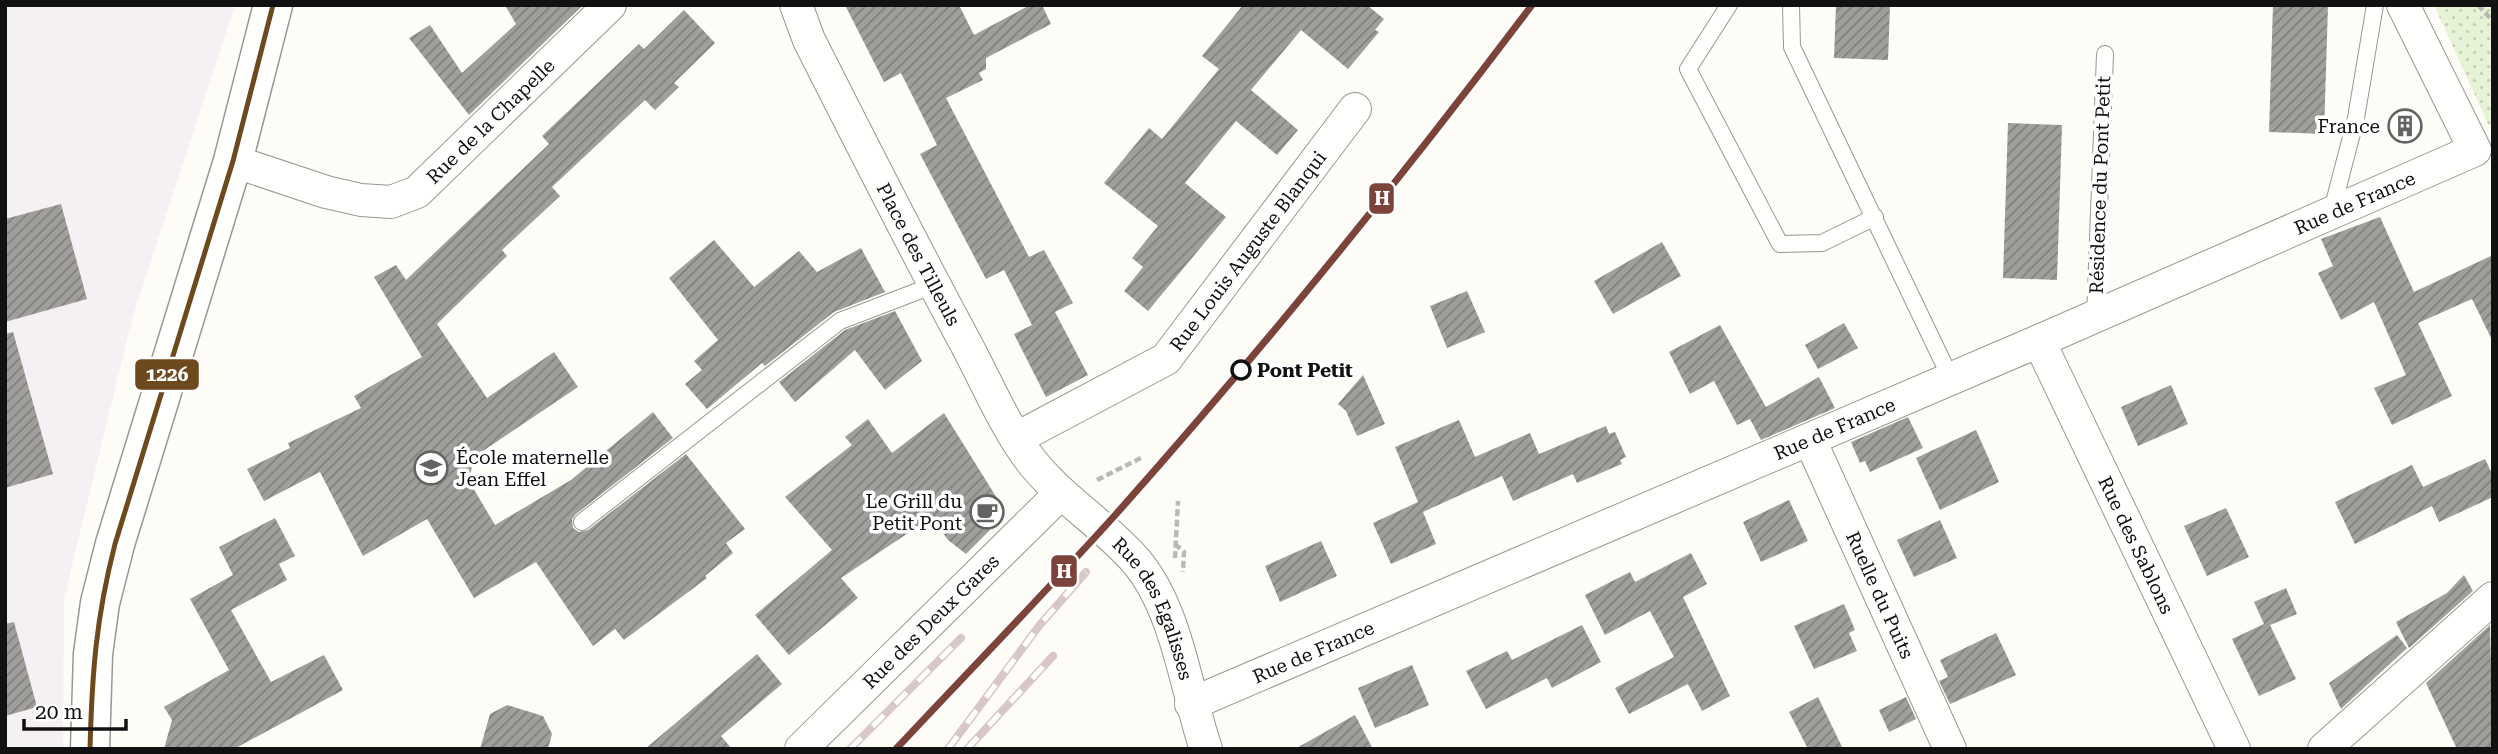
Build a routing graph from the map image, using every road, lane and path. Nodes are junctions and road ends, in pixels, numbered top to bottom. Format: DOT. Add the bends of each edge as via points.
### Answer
graph roads {
  1 [pos="273,5"];
  2 [pos="610,5"];
  3 [pos="796,5"];
  4 [pos="1729,5"];
  5 [pos="1791,5"];
  6 [pos="2375,5"];
  7 [pos="2403,5"];
  8 [pos="2478,5"];
  9 [pos="2493,21"];
  10 [pos="2105,54"];
  11 [pos="1355,109"];
  12 [pos="2484,150"];
  13 [pos="233,161"];
  14 [pos="2331,214"];
  15 [pos="1875,218"];
  16 [pos="934,285"];
  17 [pos="2095,317"];
  18 [pos="2039,341"];
  19 [pos="1951,379"];
  20 [pos="1017,438"];
  21 [pos="1810,440"];
  22 [pos="1143,457"];
  23 [pos="1092,483"];
  24 [pos="1060,494"];
  25 [pos="1178,501"];
  26 [pos="582,522"];
  27 [pos="1175,544"];
  28 [pos="1175,551"];
  29 [pos="1183,563"];
  30 [pos="2493,598"];
  31 [pos="1191,704"];
  32 [pos="90,749"];
  33 [pos="801,749"];
  34 [pos="1206,749"];
  35 [pos="1950,749"];
  36 [pos="2234,749"];
  37 [pos="2324,749"];
  1 -- 13 [label="street"];
  2 -- 13 [label="street, Rue de la Chapelle" via="417,192 391,202 326,192"];
  3 -- 16 [label="street, Place des Tilleuls" via="809,40"];
  4 -- 15 [label="lane" via="1688,69 1780,244 1822,243"];
  5 -- 15 [label="lane" via="1792,47"];
  6 -- 14 [label="lane" via="2356,118"];
  7 -- 12 [label="street"];
  8 -- 9 [label="path"];
  10 -- 17 [label="lane, Résidence du Pont Petit"];
  11 -- 20 [label="street, Rue Louis Auguste Blanqui" via="1166,359"];
  12 -- 14 [label="street, Rue de France"];
  13 -- 32 [label="street" via="114,544 93,654"];
  14 -- 17 [label="street, Rue de France"];
  15 -- 19 [label="lane"];
  16 -- 20 [label="street, Place des Tilleuls"];
  16 -- 26 [label="lane" via="840,321"];
  17 -- 18 [label="street, Rue de France"];
  18 -- 19 [label="street, Rue de France"];
  18 -- 36 [label="street, Rue des Sablons"];
  19 -- 21 [label="street, Rue de France"];
  20 -- 24 [label="street, Place des Tilleuls"];
  21 -- 31 [label="street, Rue de France"];
  21 -- 35 [label="street, Ruelle du Puits"];
  22 -- 23 [label="path"];
  24 -- 31 [label="street, Rue des Egalisses" via="1093,517 1155,588 1168,618"];
  24 -- 33 [label="street, Rue des Deux Gares"];
  25 -- 27 [label="path"];
  27 -- 28 [label="path"];
  27 -- 29 [label="path" via="1184,552"];
  30 -- 37 [label="street"];
  31 -- 34 [label="street, Rue des Egalisses"];
}
